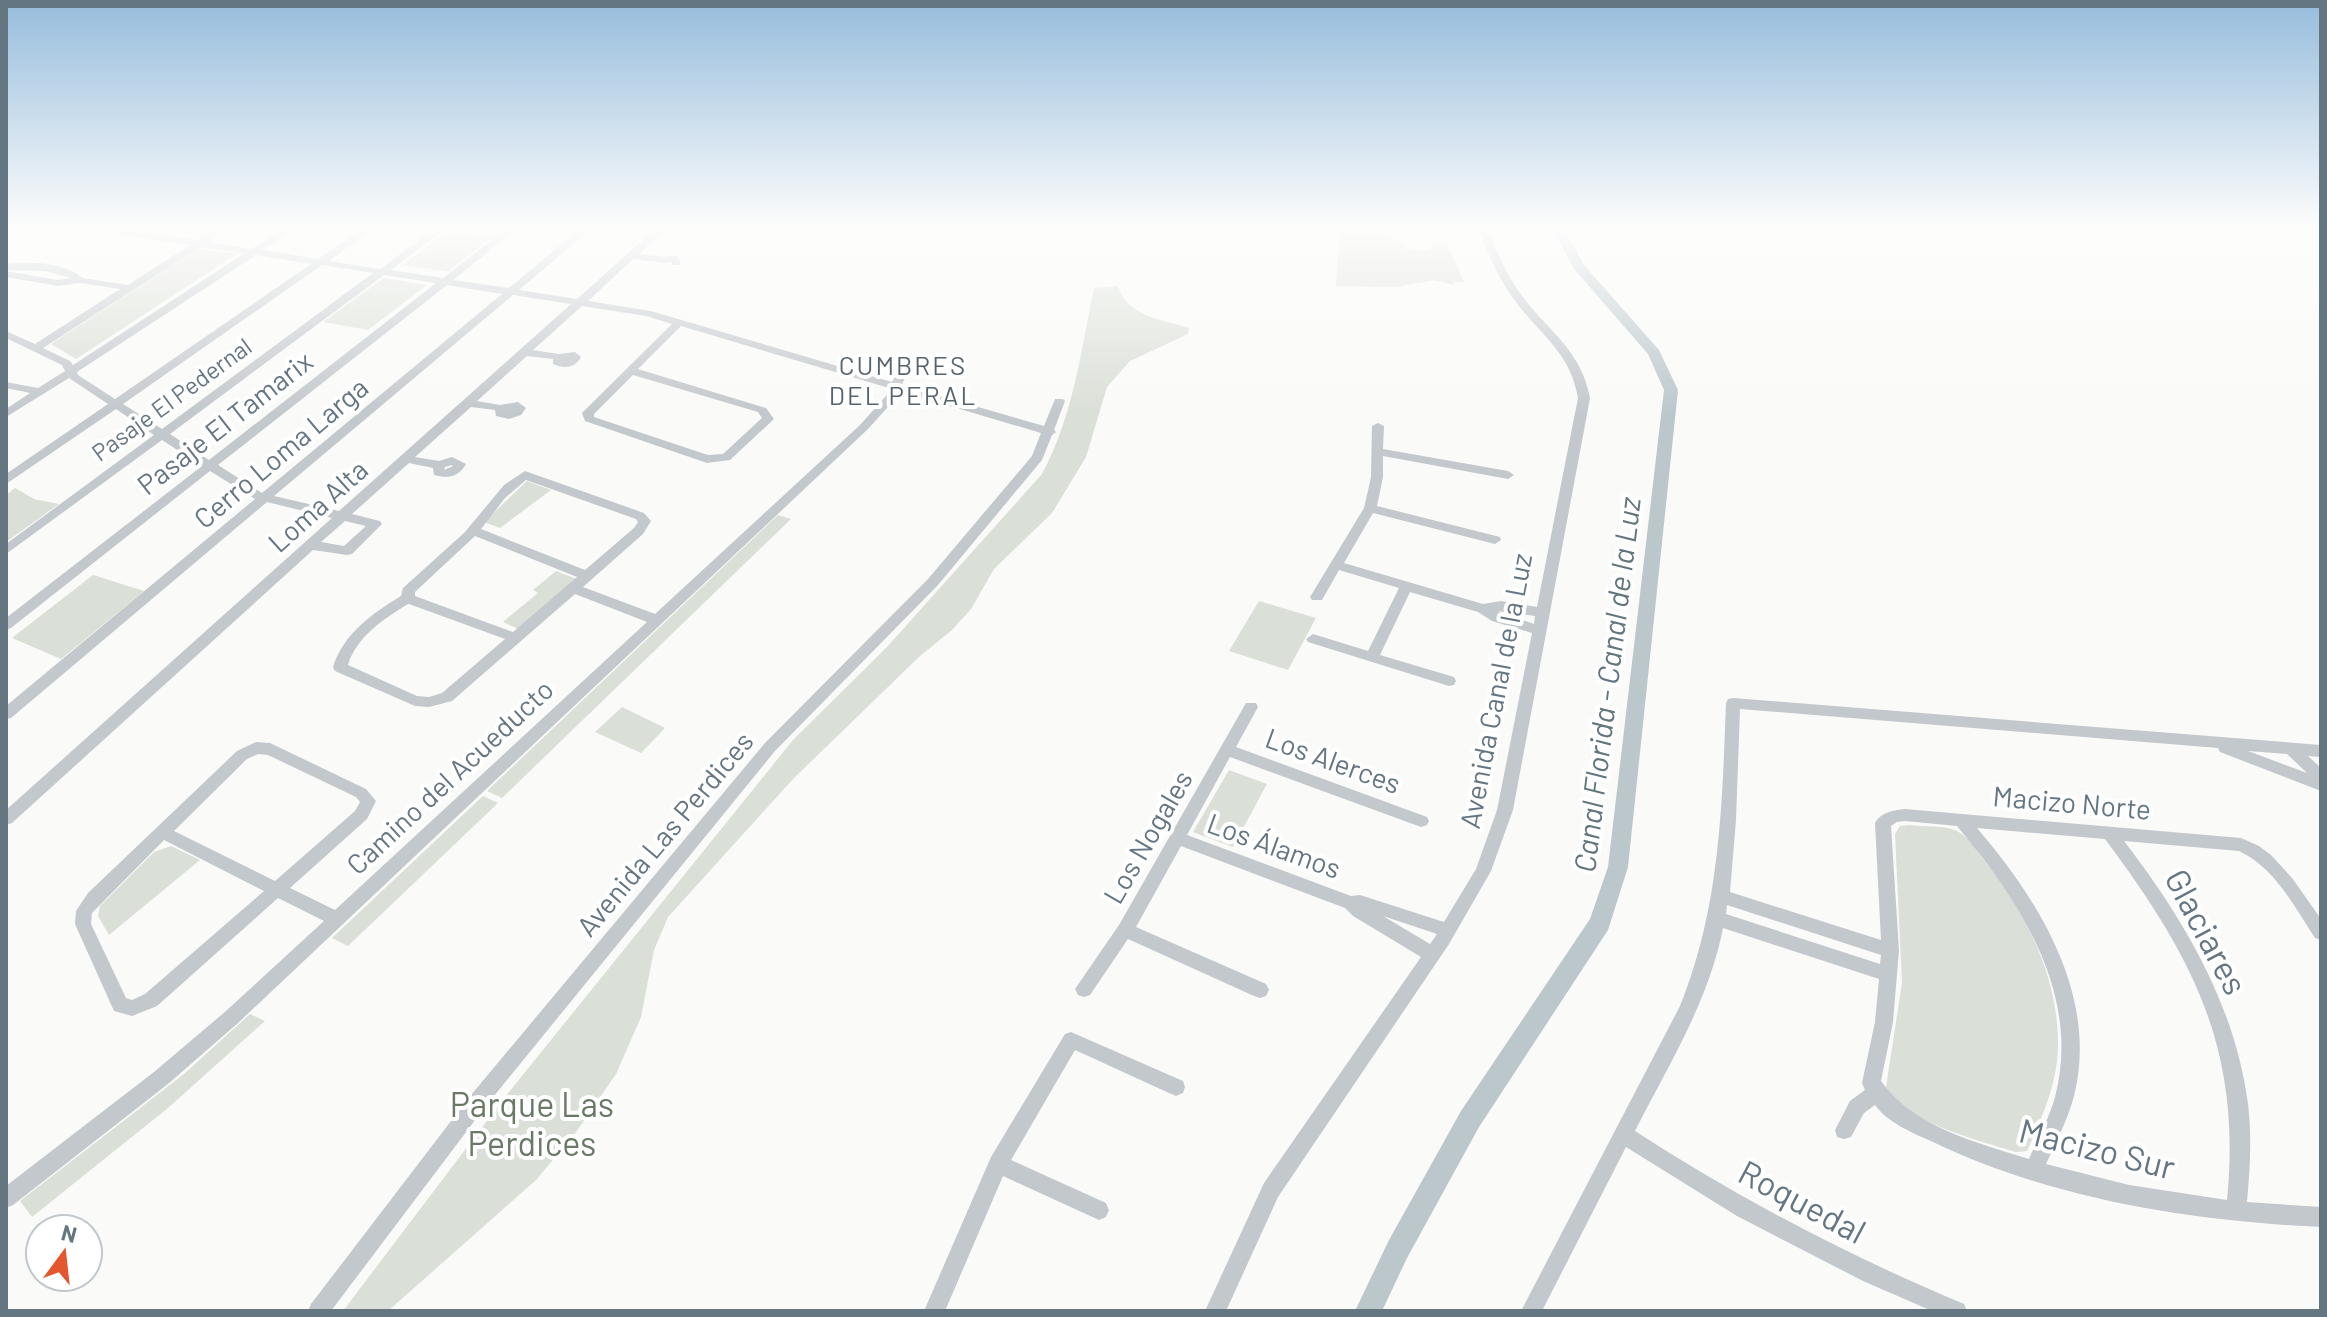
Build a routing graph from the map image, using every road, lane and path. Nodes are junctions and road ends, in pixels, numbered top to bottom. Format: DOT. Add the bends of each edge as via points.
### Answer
graph roads {
  1 [pos="126,290"];
  2 [pos="195,290"];
  3 [pos="279,290"];
  4 [pos="357,290"];
  5 [pos="433,290"];
  6 [pos="500,290"];
  7 [pos="593,290"];
  8 [pos="1514,290"];
  9 [pos="510,292"];
  10 [pos="579,303"];
  11 [pos="679,322"];
  12 [pos="6,334"];
  13 [pos="36,348"];
  14 [pos="525,352"];
  15 [pos="559,357"];
  16 [pos="903,370"];
  17 [pos="72,371"];
  18 [pos="632,371"];
  19 [pos="6,385"];
  20 [pos="897,386"];
  21 [pos="41,392"];
  22 [pos="1059,401"];
  23 [pos="469,403"];
  24 [pos="115,404"];
  25 [pos="518,412"];
  26 [pos="6,414"];
  27 [pos="1378,426"];
  28 [pos="1050,432"];
  29 [pos="162,435"];
  30 [pos="1379,452"];
  31 [pos="406,459"];
  32 [pos="439,465"];
  33 [pos="210,466"];
  34 [pos="1508,475"];
  35 [pos="6,480"];
  36 [pos="263,499"];
  37 [pos="1370,508"];
  38 [pos="343,516"];
  39 [pos="473,531"];
  40 [pos="1495,540"];
  41 [pos="311,545"];
  42 [pos="6,550"];
  43 [pos="1336,565"];
  44 [pos="587,576"];
  45 [pos="1406,587"];
  46 [pos="573,588"];
  47 [pos="1317,597"];
  48 [pos="408,598"];
  49 [pos="656,620"];
  50 [pos="1542,622"];
  51 [pos="6,625"];
  52 [pos="515,638"];
  53 [pos="1313,639"];
  54 [pos="1372,657"];
  55 [pos="1449,681"];
  56 [pos="1251,707"];
  57 [pos="6,714"];
  58 [pos="2205,741"];
  59 [pos="2290,748"];
  60 [pos="1227,750"];
  61 [pos="2321,751"];
  62 [pos="2321,777"];
  63 [pos="2321,785"];
  64 [pos="6,819"];
  65 [pos="1421,821"];
  66 [pos="1962,821"];
  67 [pos="162,832"];
  68 [pos="2109,833"];
  69 [pos="1178,838"];
  70 [pos="276,889"];
  71 [pos="1721,896"];
  72 [pos="1351,903"];
  73 [pos="336,919"];
  74 [pos="1718,919"];
  75 [pos="1125,930"];
  76 [pos="1448,930"];
  77 [pos="2321,933"];
  78 [pos="1890,950"];
  79 [pos="1432,954"];
  80 [pos="1888,974"];
  81 [pos="1084,989"];
  82 [pos="1260,990"];
  83 [pos="1176,1087"];
  84 [pos="1875,1094"];
  85 [pos="1844,1130"];
  86 [pos="1624,1135"];
  87 [pos="998,1164"];
  88 [pos="2034,1169"];
  89 [pos="6,1198"];
  90 [pos="1099,1210"];
  91 [pos="2236,1211"];
  92 [pos="2321,1217"];
  93 [pos="318,1311"];
  94 [pos="934,1311"];
  95 [pos="1215,1311"];
  96 [pos="1531,1311"];
  97 [pos="1957,1311"];
  1 -- 13 [label="street"];
  2 -- 17 [label="street"];
  3 -- 24 [label="street"];
  4 -- 29 [label="street, Pasaje El Pedernal"];
  5 -- 33 [label="street, Pasaje El Tamarix"];
  6 -- 9 [label="street"];
  7 -- 10 [label="street, Loma Alta"];
  8 -- 50 [label="street, Avenida Canal de la Luz" via="1566,350 1583,388"];
  9 -- 10 [label="street"];
  9 -- 36 [label="street, Cerro Loma Larga"];
  10 -- 11 [label="street"];
  10 -- 14 [label="street, Loma Alta"];
  11 -- 18 [label="street"];
  11 -- 20 [label="street"];
  12 -- 13 [label="street"];
  13 -- 17 [label="street"];
  14 -- 15 [label="street"];
  14 -- 23 [label="street, Loma Alta"];
  16 -- 20 [label="street, Camino del Acueducto"];
  17 -- 21 [label="street"];
  17 -- 24 [label="street"];
  18 -- 18 [label="street" via="762,410 768,419 718,459 589,419 588,413"];
  19 -- 21 [label="street"];
  20 -- 28 [label="street"];
  20 -- 49 [label="street, Camino del Acueducto" via="881,411"];
  21 -- 26 [label="street"];
  22 -- 28 [label="street, Avenida Las Perdices"];
  23 -- 25 [label="street" via="501,408 505,416"];
  23 -- 31 [label="street, Loma Alta"];
  24 -- 29 [label="street"];
  24 -- 35 [label="street"];
  27 -- 30 [label="street"];
  28 -- 93 [label="street, Avenida Las Perdices" via="1038,457 933,582 770,747 478,1101"];
  29 -- 33 [label="street"];
  29 -- 42 [label="street, Pasaje El Pedernal"];
  30 -- 34 [label="street"];
  30 -- 37 [label="street"];
  31 -- 32 [label="street"];
  31 -- 38 [label="street, Loma Alta"];
  33 -- 36 [label="street"];
  33 -- 51 [label="street, Pasaje El Tamarix"];
  36 -- 38 [label="street"];
  36 -- 57 [label="street, Cerro Loma Larga"];
  37 -- 40 [label="street"];
  37 -- 43 [label="street"];
  38 -- 41 [label="street, Loma Alta"];
  38 -- 41 [label="street" via="375,527 347,551"];
  39 -- 44 [label="street"];
  39 -- 44 [label="street" via="525,475 640,516 645,521 639,531"];
  39 -- 48 [label="street" via="408,591"];
  41 -- 64 [label="street, Loma Alta"];
  43 -- 45 [label="street"];
  43 -- 47 [label="street"];
  44 -- 46 [label="street"];
  45 -- 50 [label="street" via="1483,609 1497,618"];
  45 -- 54 [label="street"];
  46 -- 49 [label="street"];
  46 -- 52 [label="street"];
  48 -- 52 [label="street"];
  48 -- 52 [label="street" via="366,628 340,667 409,699 429,702 447,697"];
  49 -- 73 [label="street, Camino del Acueducto"];
  50 -- 76 [label="street, Avenida Canal de la Luz" via="1499,834"];
  53 -- 54 [label="street"];
  54 -- 55 [label="street"];
  56 -- 60 [label="street, Los Nogales"];
  58 -- 59 [label="street"];
  58 -- 63 [label="street"];
  58 -- 71 [label="street" via="1733,703"];
  59 -- 61 [label="street"];
  59 -- 62 [label="street"];
  60 -- 65 [label="street, Los Alerces"];
  60 -- 69 [label="street, Los Nogales"];
  66 -- 68 [label="street, Macizo Norte"];
  66 -- 78 [label="street, Macizo Norte" via="1905,815 1883,823"];
  66 -- 88 [label="street" via="1997,862 2033,918 2052,954 2066,999 2067,1083"];
  67 -- 70 [label="street"];
  67 -- 70 [label="street" via="242,755 256,748 270,749 361,793 368,801 361,815"];
  67 -- 70 [label="street" via="84,911 83,924 120,1005 132,1008 151,1000"];
  68 -- 77 [label="street, Macizo Norte" via="2227,842 2250,849 2284,882"];
  68 -- 91 [label="street, Glaciares" via="2173,920 2215,1005 2233,1066 2243,1131"];
  69 -- 72 [label="street, Los Álamos"];
  69 -- 75 [label="street, Los Nogales"];
  70 -- 73 [label="street"];
  71 -- 74 [label="street"];
  71 -- 78 [label="street"];
  72 -- 76 [label="street, Los Álamos"];
  72 -- 79 [label="street, Los Álamos"];
  73 -- 89 [label="street, Camino del Acueducto" via="199,1047"];
  74 -- 80 [label="street"];
  74 -- 86 [label="street" via="1697,990"];
  75 -- 81 [label="street, Los Nogales"];
  75 -- 82 [label="street"];
  76 -- 79 [label="street, Avenida Canal de la Luz"];
  78 -- 80 [label="street"];
  79 -- 95 [label="street, Avenida Canal de la Luz" via="1271,1190"];
  80 -- 84 [label="street" via="1871,1076"];
  83 -- 87 [label="street" via="1071,1040"];
  84 -- 85 [label="street" via="1857,1107"];
  84 -- 88 [label="street, Macizo Sur" via="1913,1124"];
  86 -- 96 [label="street"];
  86 -- 97 [label="street, Roquedal" via="1794,1236"];
  87 -- 90 [label="street"];
  87 -- 94 [label="street"];
  88 -- 91 [label="street, Macizo Sur" via="2130,1194"];
  91 -- 92 [label="street, Macizo Sur"];
}
